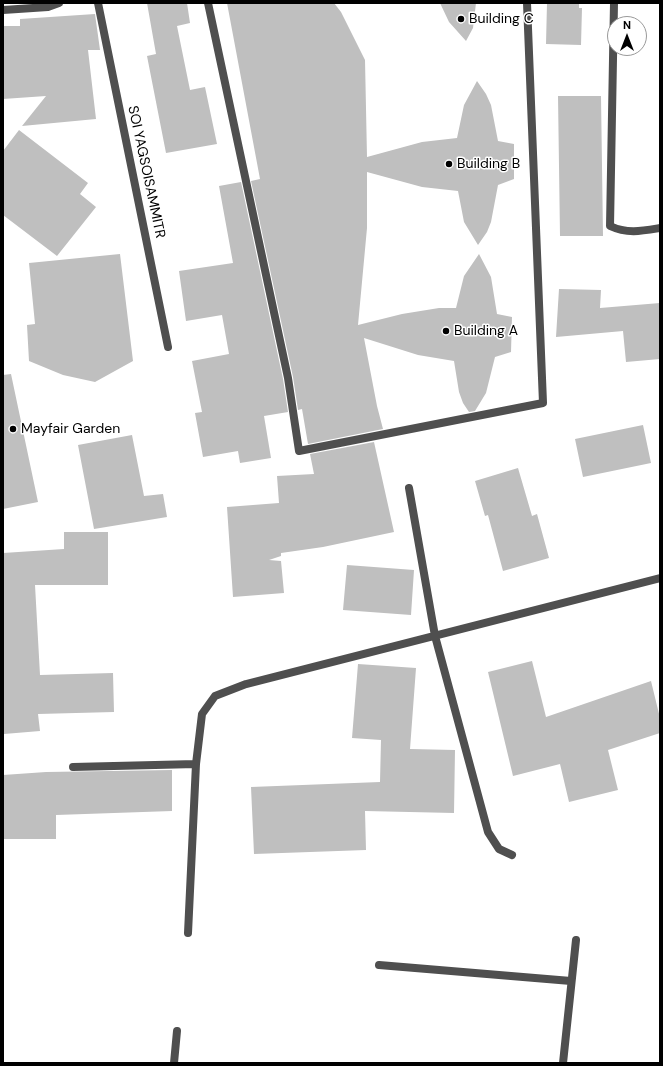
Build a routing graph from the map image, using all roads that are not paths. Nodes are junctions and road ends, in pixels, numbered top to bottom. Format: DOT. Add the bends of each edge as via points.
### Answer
graph roads {
  1 [pos="60,3"];
  2 [pos="98,3"];
  3 [pos="208,3"];
  4 [pos="527,3"];
  5 [pos="614,3"];
  6 [pos="3,10"];
  7 [pos="660,228"];
  8 [pos="168,347"];
  9 [pos="409,488"];
  10 [pos="660,578"];
  11 [pos="435,636"];
  12 [pos="196,764"];
  13 [pos="73,767"];
  14 [pos="512,855"];
  15 [pos="188,933"];
  16 [pos="576,940"];
  17 [pos="379,965"];
  18 [pos="571,981"];
  19 [pos="178,1031"];
  20 [pos="174,1063"];
  21 [pos="563,1063"];
  1 -- 6 [label="street" via="48,7"];
  2 -- 8 [label="street, SOI YAGSOISAMMITR"];
  3 -- 4 [label="street" via="288,378 299,451 543,403"];
  5 -- 7 [label="street" via="610,226 632,232"];
  9 -- 11 [label="street"];
  10 -- 11 [label="street"];
  11 -- 12 [label="street" via="246,684 215,696 202,714"];
  11 -- 14 [label="street" via="488,832 499,848"];
  12 -- 13 [label="street"];
  12 -- 15 [label="street"];
  16 -- 18 [label="street"];
  17 -- 18 [label="street"];
  18 -- 21 [label="street"];
  19 -- 20 [label="street"];
}
